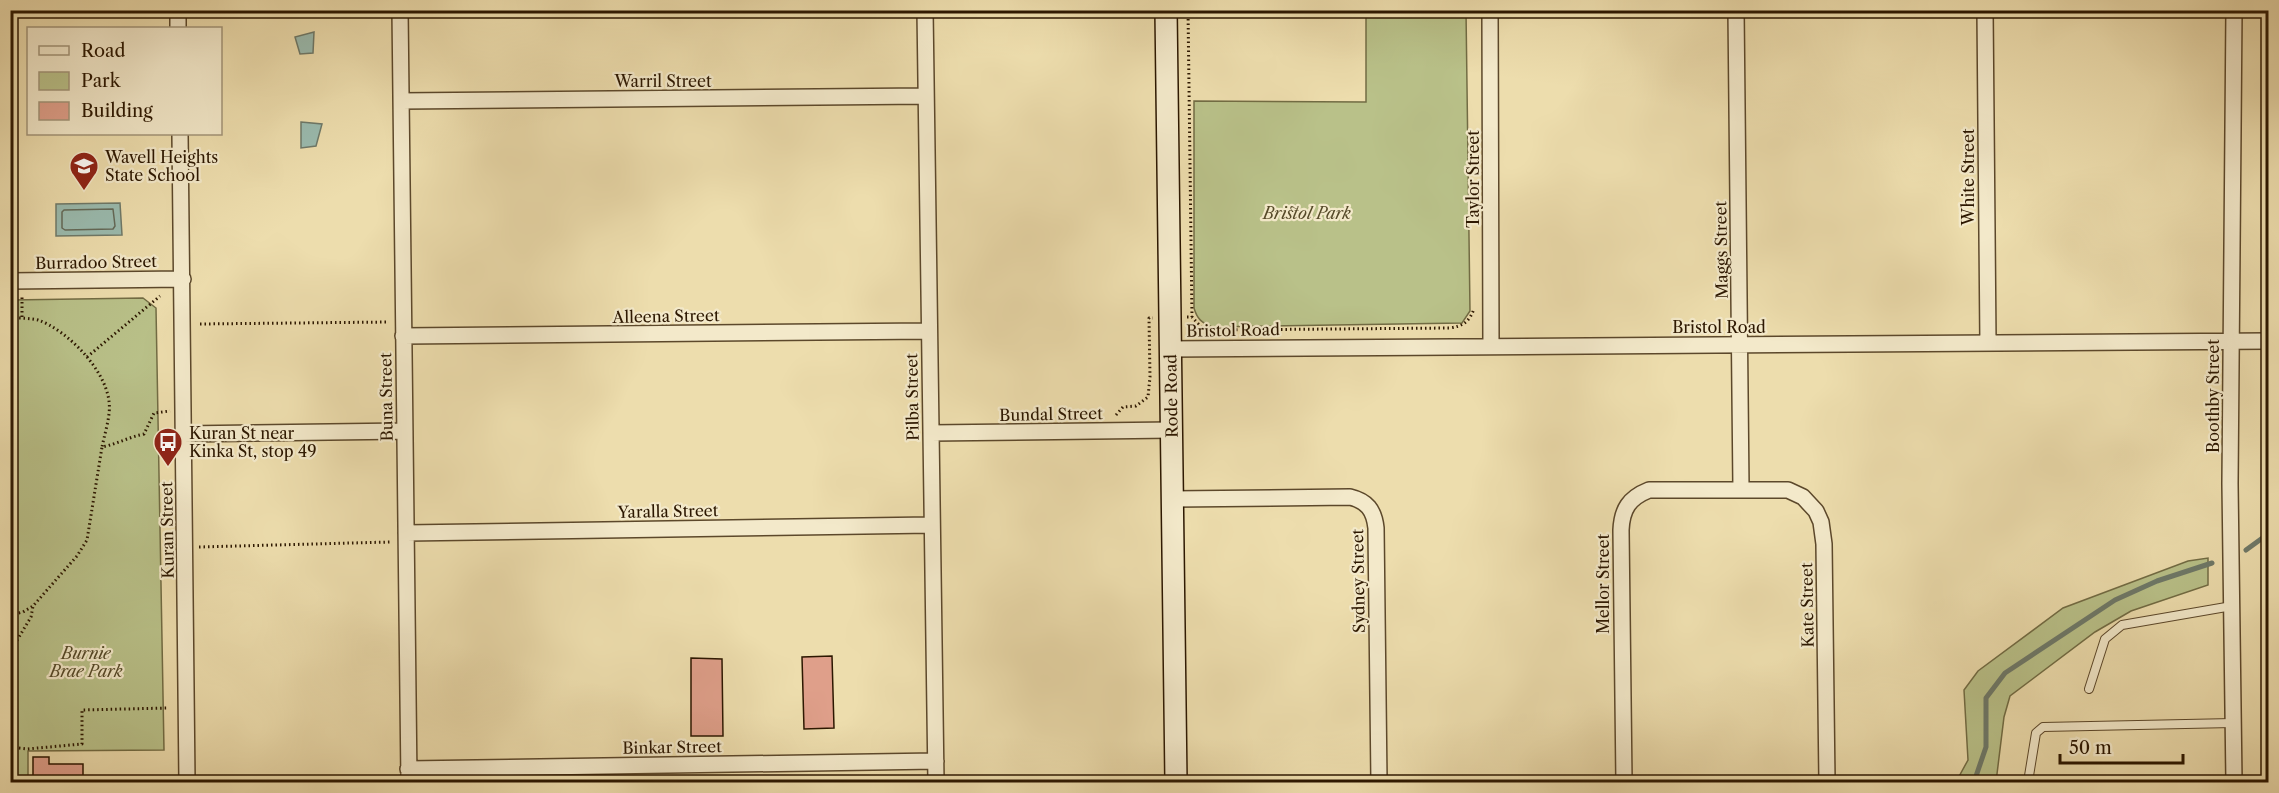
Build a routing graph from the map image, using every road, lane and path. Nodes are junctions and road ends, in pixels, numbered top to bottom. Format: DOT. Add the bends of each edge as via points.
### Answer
graph roads {
  1 [pos="178,10"];
  2 [pos="400,10"];
  3 [pos="925,10"];
  4 [pos="1166,10"];
  5 [pos="1188,10"];
  6 [pos="1490,10"];
  7 [pos="1736,10"];
  8 [pos="1985,10"];
  9 [pos="2234,10"];
  10 [pos="178,27"];
  11 [pos="926,96"];
  12 [pos="401,101"];
  13 [pos="180,135"];
  14 [pos="183,279"];
  15 [pos="10,281"];
  16 [pos="22,295"];
  17 [pos="160,296"];
  18 [pos="1475,304"];
  19 [pos="1185,317"];
  20 [pos="1192,317"];
  21 [pos="10,318"];
  22 [pos="21,318"];
  23 [pos="1155,318"];
  24 [pos="200,324"];
  25 [pos="403,329"];
  26 [pos="930,331"];
  27 [pos="2268,341"];
  28 [pos="2231,342"];
  29 [pos="1988,343"];
  30 [pos="1740,345"];
  31 [pos="1491,346"];
  32 [pos="1170,349"];
  33 [pos="87,357"];
  34 [pos="164,412"];
  35 [pos="1172,430"];
  36 [pos="405,431"];
  37 [pos="1101,431"];
  38 [pos="931,433"];
  39 [pos="183,434"];
  40 [pos="102,447"];
  41 [pos="1741,488"];
  42 [pos="1173,499"];
  43 [pos="931,525"];
  44 [pos="406,537"];
  45 [pos="185,548"];
  46 [pos="33,606"];
  47 [pos="2232,606"];
  48 [pos="10,615"];
  49 [pos="10,624"];
  50 [pos="17,641"];
  51 [pos="10,652"];
  52 [pos="2089,689"];
  53 [pos="168,708"];
  54 [pos="2233,723"];
  55 [pos="10,747"];
  56 [pos="936,761"];
  57 [pos="408,776"];
  58 [pos="188,783"];
  59 [pos="936,783"];
  60 [pos="1176,783"];
  61 [pos="1378,783"];
  62 [pos="1624,783"];
  63 [pos="1827,783"];
  64 [pos="2028,783"];
  65 [pos="2234,783"];
  1 -- 10 [label="street"];
  2 -- 12 [label="street, Buna Street"];
  3 -- 11 [label="street, Pilba Street"];
  4 -- 32 [label="main road, Rode Road"];
  5 -- 20 [label="path"];
  6 -- 31 [label="street, Taylor Street"];
  7 -- 30 [label="street, Maggs Street"];
  8 -- 29 [label="street, White Street"];
  9 -- 28 [label="street, Boothby Street"];
  11 -- 12 [label="street, Warril Street"];
  11 -- 26 [label="street, Pilba Street"];
  12 -- 25 [label="street, Buna Street"];
  13 -- 14 [label="street, Kuran Street"];
  14 -- 15 [label="street, Burradoo Street"];
  14 -- 39 [label="street, Kuran Street"];
  16 -- 22 [label="path"];
  17 -- 33 [label="path"];
  18 -- 20 [label="path" via="1468,321 1450,328 1215,330 1202,328"];
  19 -- 20 [label="path"];
  21 -- 22 [label="path"];
  22 -- 33 [label="path" via="35,319 57,330"];
  23 -- 37 [label="path" via="1149,318 1148,397 1136,406 1123,407"];
  24 -- 25 [label="path"];
  25 -- 26 [label="street, Alleena Street"];
  25 -- 36 [label="street, Buna Street"];
  26 -- 38 [label="street, Pilba Street"];
  27 -- 28 [label="street, Bristol Road"];
  28 -- 29 [label="street, Bristol Road"];
  28 -- 47 [label="street, Boothby Street"];
  29 -- 30 [label="street, Bristol Road"];
  30 -- 31 [label="street, Bristol Road"];
  30 -- 41 [label="street, Maggs Street"];
  31 -- 32 [label="street, Bristol Road"];
  32 -- 35 [label="main road, Rode Road"];
  33 -- 40 [label="path" via="101,377 110,403"];
  34 -- 40 [label="path" via="151,416 144,434"];
  35 -- 37 [label="street, Bundal Street"];
  35 -- 42 [label="main road, Rode Road"];
  36 -- 39 [label="street"];
  36 -- 44 [label="street, Buna Street"];
  37 -- 38 [label="street, Bundal Street"];
  38 -- 43 [label="street, Pilba Street"];
  39 -- 45 [label="street, Kuran Street"];
  40 -- 46 [label="path" via="87,540"];
  41 -- 62 [label="street, Mellor Street" via="1649,490 1629,501 1624,510 1621,530"];
  41 -- 63 [label="street, Kate Street" via="1796,493 1810,504 1821,522"];
  42 -- 60 [label="main road, Rode Road"];
  42 -- 61 [label="street, Sydney Street" via="1350,497 1371,508 1376,528"];
  43 -- 44 [label="street, Yaralla Street"];
  43 -- 56 [label="street, Pilba Street"];
  44 -- 45 [label="path"];
  44 -- 57 [label="street, Buna Street"];
  45 -- 58 [label="street, Kuran Street"];
  46 -- 48 [label="path"];
  46 -- 50 [label="path"];
  47 -- 52 [label="lane" via="2122,625 2105,639"];
  47 -- 54 [label="street, Boothby Street"];
  49 -- 50 [label="path"];
  50 -- 51 [label="path"];
  53 -- 55 [label="path" via="82,710 82,744"];
  54 -- 64 [label="lane" via="2043,728 2036,733"];
  54 -- 65 [label="street, Boothby Street"];
  56 -- 57 [label="street, Binkar Street"];
  56 -- 59 [label="street, Pilba Street"];
}
